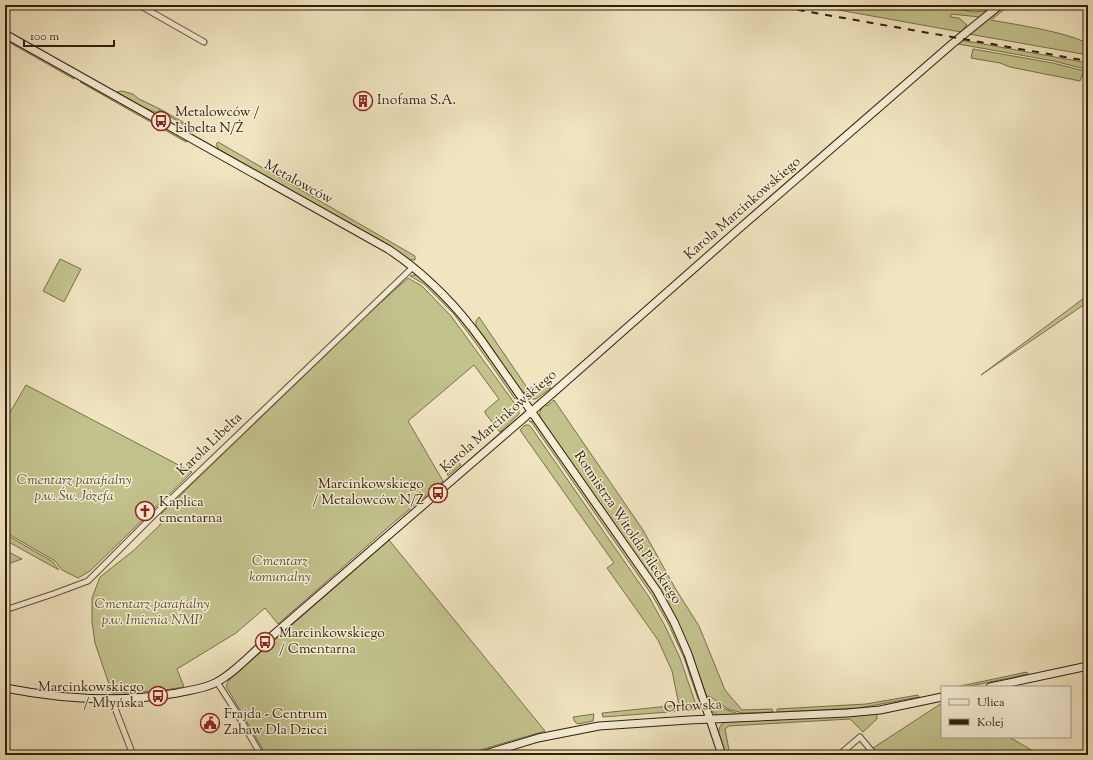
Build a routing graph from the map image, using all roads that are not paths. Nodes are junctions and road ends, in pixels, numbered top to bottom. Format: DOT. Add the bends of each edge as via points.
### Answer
graph roads {
  1 [pos="139,5"];
  2 [pos="1000,5"];
  3 [pos="5,34"];
  4 [pos="204,42"];
  5 [pos="413,267"];
  6 [pos="531,411"];
  7 [pos="5,610"];
  8 [pos="1088,666"];
  9 [pos="217,682"];
  10 [pos="995,686"];
  11 [pos="5,688"];
  12 [pos="941,697"];
  13 [pos="111,698"];
  14 [pos="710,719"];
  15 [pos="133,755"];
  16 [pos="261,755"];
  17 [pos="482,755"];
  18 [pos="722,755"];
  19 [pos="839,755"];
  20 [pos="875,755"];
  1 -- 4 [label="street"];
  2 -- 6 [label="street, Karola Marcinkowskiego"];
  3 -- 5 [label="street, Metalowców" via="373,241"];
  5 -- 6 [label="street, Metalowców" via="442,292 468,321"];
  5 -- 7 [label="street, Karola Libelta" via="88,581"];
  6 -- 9 [label="street, Karola Marcinkowskiego"];
  6 -- 14 [label="street, Rotmistrza Witolda Pileckiego" via="657,591 688,654"];
  8 -- 10 [label="street"];
  9 -- 13 [label="street, Karola Marcinkowskiego" via="198,689 158,696"];
  9 -- 16 [label="street"];
  11 -- 13 [label="street, Karola Marcinkowskiego" via="71,697"];
  12 -- 14 [label="street, Orłowska" via="880,710"];
  13 -- 15 [label="street"];
  14 -- 17 [label="street, Orłowska" via="599,726 538,738"];
  14 -- 18 [label="street, Rotmistrza Witolda Pileckiego"];
  19 -- 20 [label="street" via="860,737"];
}
